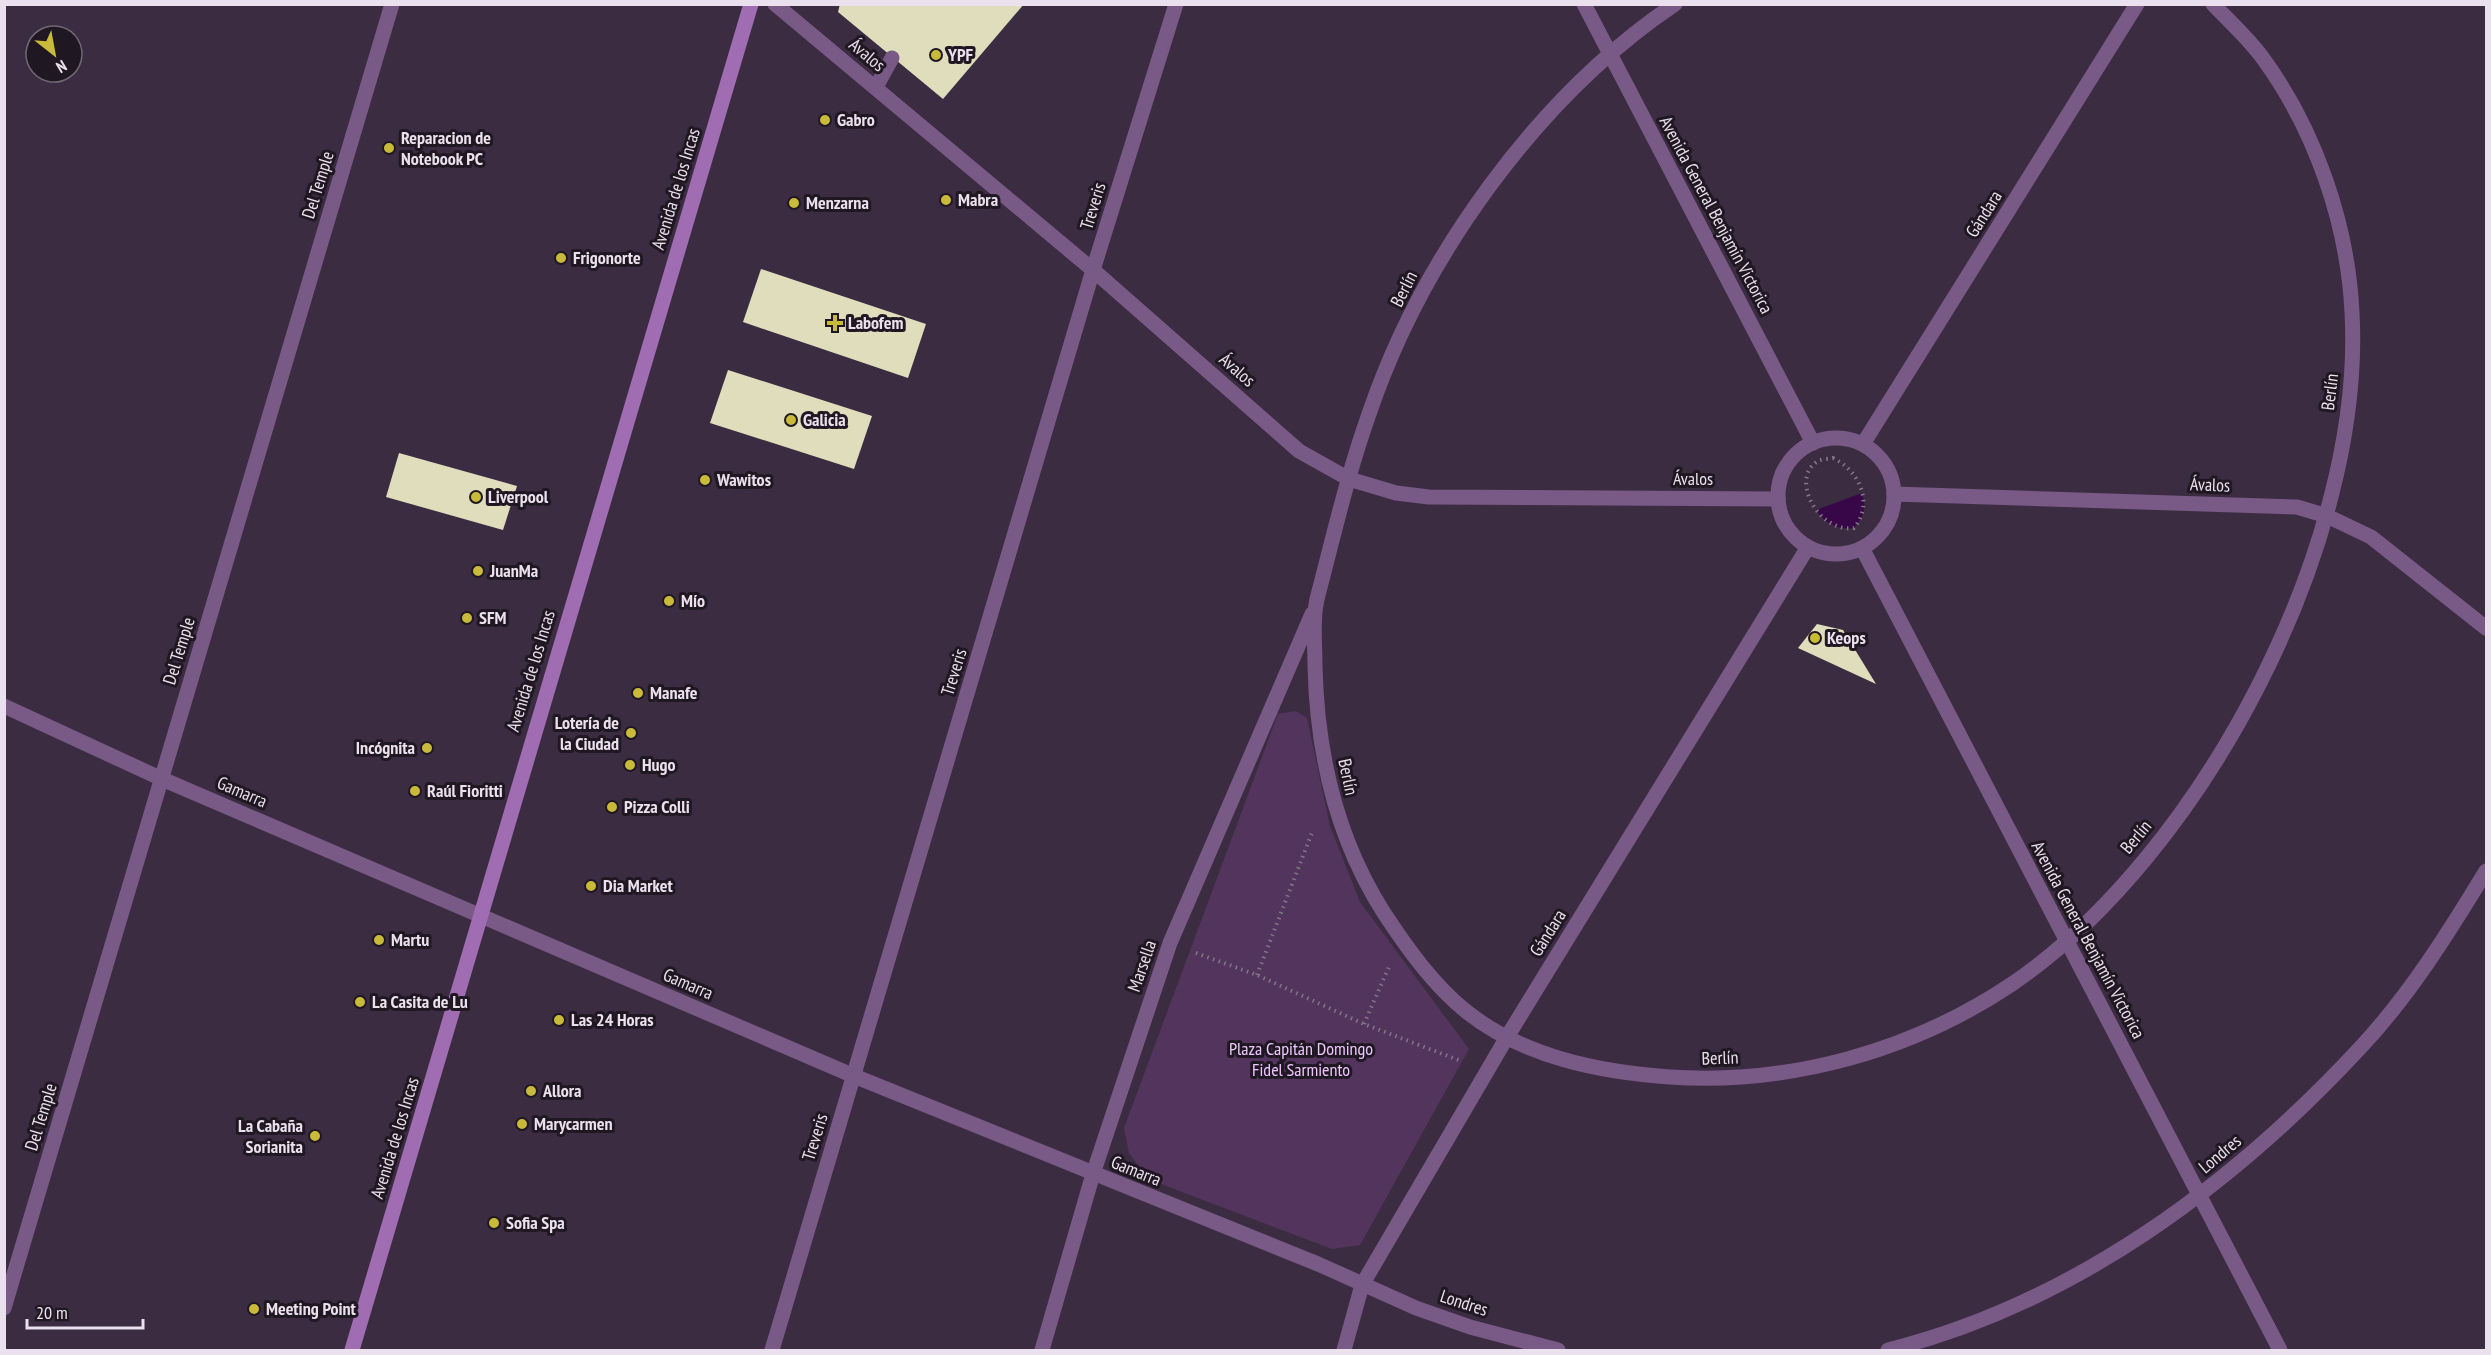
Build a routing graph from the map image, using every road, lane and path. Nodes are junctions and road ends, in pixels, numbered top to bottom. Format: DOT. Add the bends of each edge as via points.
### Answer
graph roads {
  1 [pos="392,4"];
  2 [pos="751,4"];
  3 [pos="775,4"];
  4 [pos="1176,4"];
  5 [pos="1584,4"];
  6 [pos="1675,4"];
  7 [pos="2137,4"];
  8 [pos="2213,4"];
  9 [pos="1610,55"];
  10 [pos="892,58"];
  11 [pos="876,87"];
  12 [pos="1093,270"];
  13 [pos="1813,443"];
  14 [pos="1863,444"];
  15 [pos="1349,479"];
  16 [pos="1894,494"];
  17 [pos="1778,499"];
  18 [pos="2327,516"];
  19 [pos="1854,528"];
  20 [pos="1808,547"];
  21 [pos="1862,548"];
  22 [pos="1314,608"];
  23 [pos="2487,628"];
  24 [pos="4,706"];
  25 [pos="162,778"];
  26 [pos="1329,790"];
  27 [pos="2487,871"];
  28 [pos="480,916"];
  29 [pos="1401,940"];
  30 [pos="2066,940"];
  31 [pos="1170,943"];
  32 [pos="1257,975"];
  33 [pos="1364,1024"];
  34 [pos="1507,1037"];
  35 [pos="1487,1070"];
  36 [pos="854,1076"];
  37 [pos="1093,1174"];
  38 [pos="2199,1197"];
  39 [pos="1362,1285"];
  40 [pos="4,1308"];
  41 [pos="352,1350"];
  42 [pos="772,1350"];
  43 [pos="1042,1350"];
  44 [pos="1344,1350"];
  45 [pos="1558,1350"];
  46 [pos="1888,1350"];
  47 [pos="2280,1350"];
  1 -- 25 [label="street, Del Temple"];
  2 -- 28 [label="main road, Avenida de los Incas"];
  3 -- 11 [label="street, Ávalos"];
  4 -- 12 [label="street, Treveris"];
  5 -- 9 [label="street, Avenida General Benjamín Victorica"];
  6 -- 9 [label="street, Berlín"];
  7 -- 14 [label="street, Gándara"];
  8 -- 18 [label="street, Berlín" via="2260,55 2297,114 2324,177 2343,242 2352,310 2352,378"];
  9 -- 13 [label="street, Avenida General Benjamín Victorica"];
  9 -- 15 [label="street, Berlín" via="1511,160 1451,244 1397,344"];
  10 -- 11 [label="street"];
  11 -- 12 [label="street, Ávalos"];
  12 -- 15 [label="street, Ávalos" via="1299,452"];
  12 -- 36 [label="street, Treveris"];
  13 -- 14 [label="street" via="1838,437"];
  13 -- 17 [label="street" via="1786,465 1779,481"];
  14 -- 16 [label="street" via="1885,465"];
  15 -- 17 [label="street, Ávalos" via="1396,493 1429,497"];
  15 -- 22 [label="street, Berlín"];
  16 -- 18 [label="street, Ávalos" via="2297,507"];
  16 -- 21 [label="street" via="1886,526"];
  17 -- 20 [label="street" via="1786,527"];
  18 -- 23 [label="street, Ávalos" via="2371,537"];
  18 -- 30 [label="street, Berlín" via="2280,640 2206,776 2164,835 2117,890"];
  19 -- 19 [label="path" via="1863,518 1866,504 1857,483 1841,462 1833,458 1818,461 1809,471 1806,486 1810,500 1825,522 1843,530"];
  20 -- 21 [label="street" via="1835,554"];
  20 -- 34 [label="street, Gándara"];
  21 -- 30 [label="street, Avenida General Benjamín Victorica"];
  22 -- 26 [label="street, Berlín" via="1316,709"];
  22 -- 31 [label="street, Marsella"];
  24 -- 25 [label="street, Gamarra"];
  25 -- 28 [label="street, Gamarra"];
  25 -- 40 [label="street, Del Temple"];
  26 -- 29 [label="street, Berlín" via="1347,843 1371,893"];
  26 -- 32 [label="path"];
  27 -- 38 [label="street, Londres" via="2404,993 2361,1047 2264,1142"];
  28 -- 36 [label="street, Gamarra"];
  28 -- 41 [label="main road, Avenida de los Incas"];
  29 -- 33 [label="path"];
  29 -- 34 [label="street, Berlín" via="1466,1012"];
  30 -- 34 [label="street, Berlín" via="2014,982 1957,1017 1906,1040 1832,1064 1767,1076 1700,1079 1634,1075 1568,1062"];
  30 -- 38 [label="street, Avenida General Benjamín Victorica"];
  31 -- 32 [label="path"];
  31 -- 37 [label="street, Marsella"];
  32 -- 33 [label="path"];
  33 -- 35 [label="path"];
  34 -- 35 [label="street, Gándara"];
  35 -- 39 [label="street, Gándara"];
  36 -- 37 [label="street, Gamarra"];
  36 -- 42 [label="street, Treveris"];
  37 -- 39 [label="street, Gamarra" via="1318,1263"];
  37 -- 43 [label="street, Marsella"];
  38 -- 46 [label="street, Londres" via="2116,1253 2042,1293 1970,1324"];
  38 -- 47 [label="street, Avenida General Benjamín Victorica"];
  39 -- 44 [label="street, Gándara"];
  39 -- 45 [label="street, Londres" via="1470,1327"];
}
